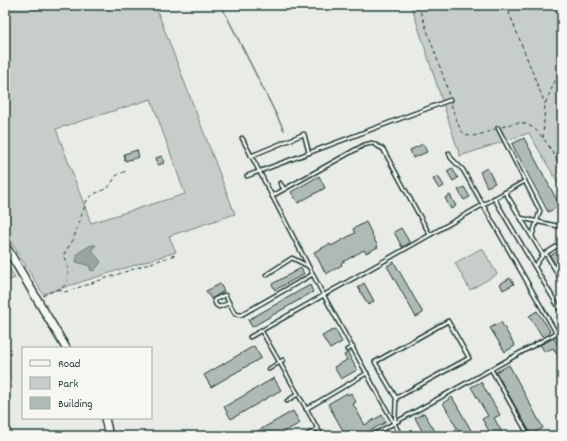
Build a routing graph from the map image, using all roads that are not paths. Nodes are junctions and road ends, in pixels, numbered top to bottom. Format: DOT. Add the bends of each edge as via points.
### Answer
graph roads {
  1 [pos="450,100"];
  2 [pos="498,128"];
  3 [pos="242,138"];
  4 [pos="309,153"];
  5 [pos="449,153"];
  6 [pos="251,156"];
  7 [pos="259,171"];
  8 [pos="247,176"];
  9 [pos="525,181"];
  10 [pos="280,183"];
  11 [pos="284,189"];
  12 [pos="505,192"];
  13 [pos="272,196"];
  14 [pos="494,198"];
  15 [pos="268,200"];
  16 [pos="482,204"];
  17 [pos="521,218"];
  18 [pos="536,221"];
  19 [pos="562,227"];
  20 [pos="430,235"];
  21 [pos="532,236"];
  22 [pos="562,243"];
  23 [pos="5,245"];
  24 [pos="545,254"];
  25 [pos="535,266"];
  26 [pos="309,267"];
  27 [pos="313,274"];
  28 [pos="266,275"];
  29 [pos="562,281"];
  30 [pos="323,294"];
  31 [pos="229,303"];
  32 [pos="308,303"];
  33 [pos="311,307"];
  34 [pos="562,313"];
  35 [pos="261,330"];
  36 [pos="556,332"];
  37 [pos="250,337"];
  38 [pos="562,343"];
  39 [pos="65,347"];
  40 [pos="353,347"];
  41 [pos="347,350"];
  42 [pos="283,360"];
  43 [pos="279,363"];
  44 [pos="269,369"];
  45 [pos="491,369"];
  46 [pos="367,373"];
  47 [pos="298,394"];
  48 [pos="396,398"];
  49 [pos="287,401"];
  50 [pos="306,409"];
  51 [pos="105,419"];
  52 [pos="394,423"];
  53 [pos="317,429"];
  54 [pos="307,435"];
  55 [pos="109,436"];
  56 [pos="322,436"];
  57 [pos="371,436"];
  58 [pos="401,436"];
  59 [pos="529,436"];
  1 -- 4 [label="lane"];
  2 -- 9 [label="lane"];
  3 -- 6 [label="lane"];
  4 -- 6 [label="lane" via="304,134"];
  4 -- 7 [label="lane"];
  5 -- 16 [label="lane" via="463,170"];
  6 -- 7 [label="lane"];
  7 -- 8 [label="lane"];
  7 -- 13 [label="lane"];
  9 -- 12 [label="lane"];
  9 -- 18 [label="lane" via="540,211"];
  10 -- 11 [label="lane"];
  11 -- 13 [label="lane"];
  11 -- 20 [label="lane" via="368,143 376,144 383,149"];
  12 -- 14 [label="lane"];
  12 -- 17 [label="lane"];
  13 -- 15 [label="lane"];
  13 -- 26 [label="lane"];
  14 -- 16 [label="lane"];
  14 -- 25 [label="lane"];
  16 -- 20 [label="lane"];
  16 -- 36 [label="lane"];
  17 -- 18 [label="lane"];
  17 -- 21 [label="lane"];
  18 -- 19 [label="lane"];
  18 -- 21 [label="lane"];
  20 -- 30 [label="lane"];
  21 -- 24 [label="lane"];
  22 -- 24 [label="lane"];
  23 -- 39 [label="street"];
  24 -- 25 [label="lane"];
  24 -- 29 [label="lane"];
  25 -- 34 [label="lane"];
  26 -- 27 [label="lane"];
  26 -- 28 [label="lane" via="292,258"];
  27 -- 30 [label="lane"];
  27 -- 31 [label="lane" via="241,315 236,314"];
  30 -- 32 [label="lane"];
  30 -- 40 [label="lane"];
  31 -- 31 [label="lane" via="219,307 214,300 225,295"];
  32 -- 33 [label="lane"];
  32 -- 35 [label="lane"];
  35 -- 37 [label="lane"];
  35 -- 43 [label="lane"];
  36 -- 38 [label="lane"];
  36 -- 45 [label="lane"];
  40 -- 41 [label="lane"];
  40 -- 46 [label="lane"];
  42 -- 43 [label="lane"];
  43 -- 44 [label="lane"];
  43 -- 47 [label="lane"];
  45 -- 52 [label="lane"];
  45 -- 59 [label="lane"];
  46 -- 50 [label="lane"];
  46 -- 52 [label="lane"];
  47 -- 49 [label="lane"];
  47 -- 50 [label="lane"];
  48 -- 48 [label="lane" via="469,358 448,321 375,362"];
  48 -- 52 [label="lane"];
  50 -- 53 [label="lane"];
  51 -- 55 [label="street"];
  52 -- 57 [label="lane"];
  52 -- 58 [label="lane"];
  53 -- 54 [label="lane"];
  53 -- 56 [label="lane"];
}
